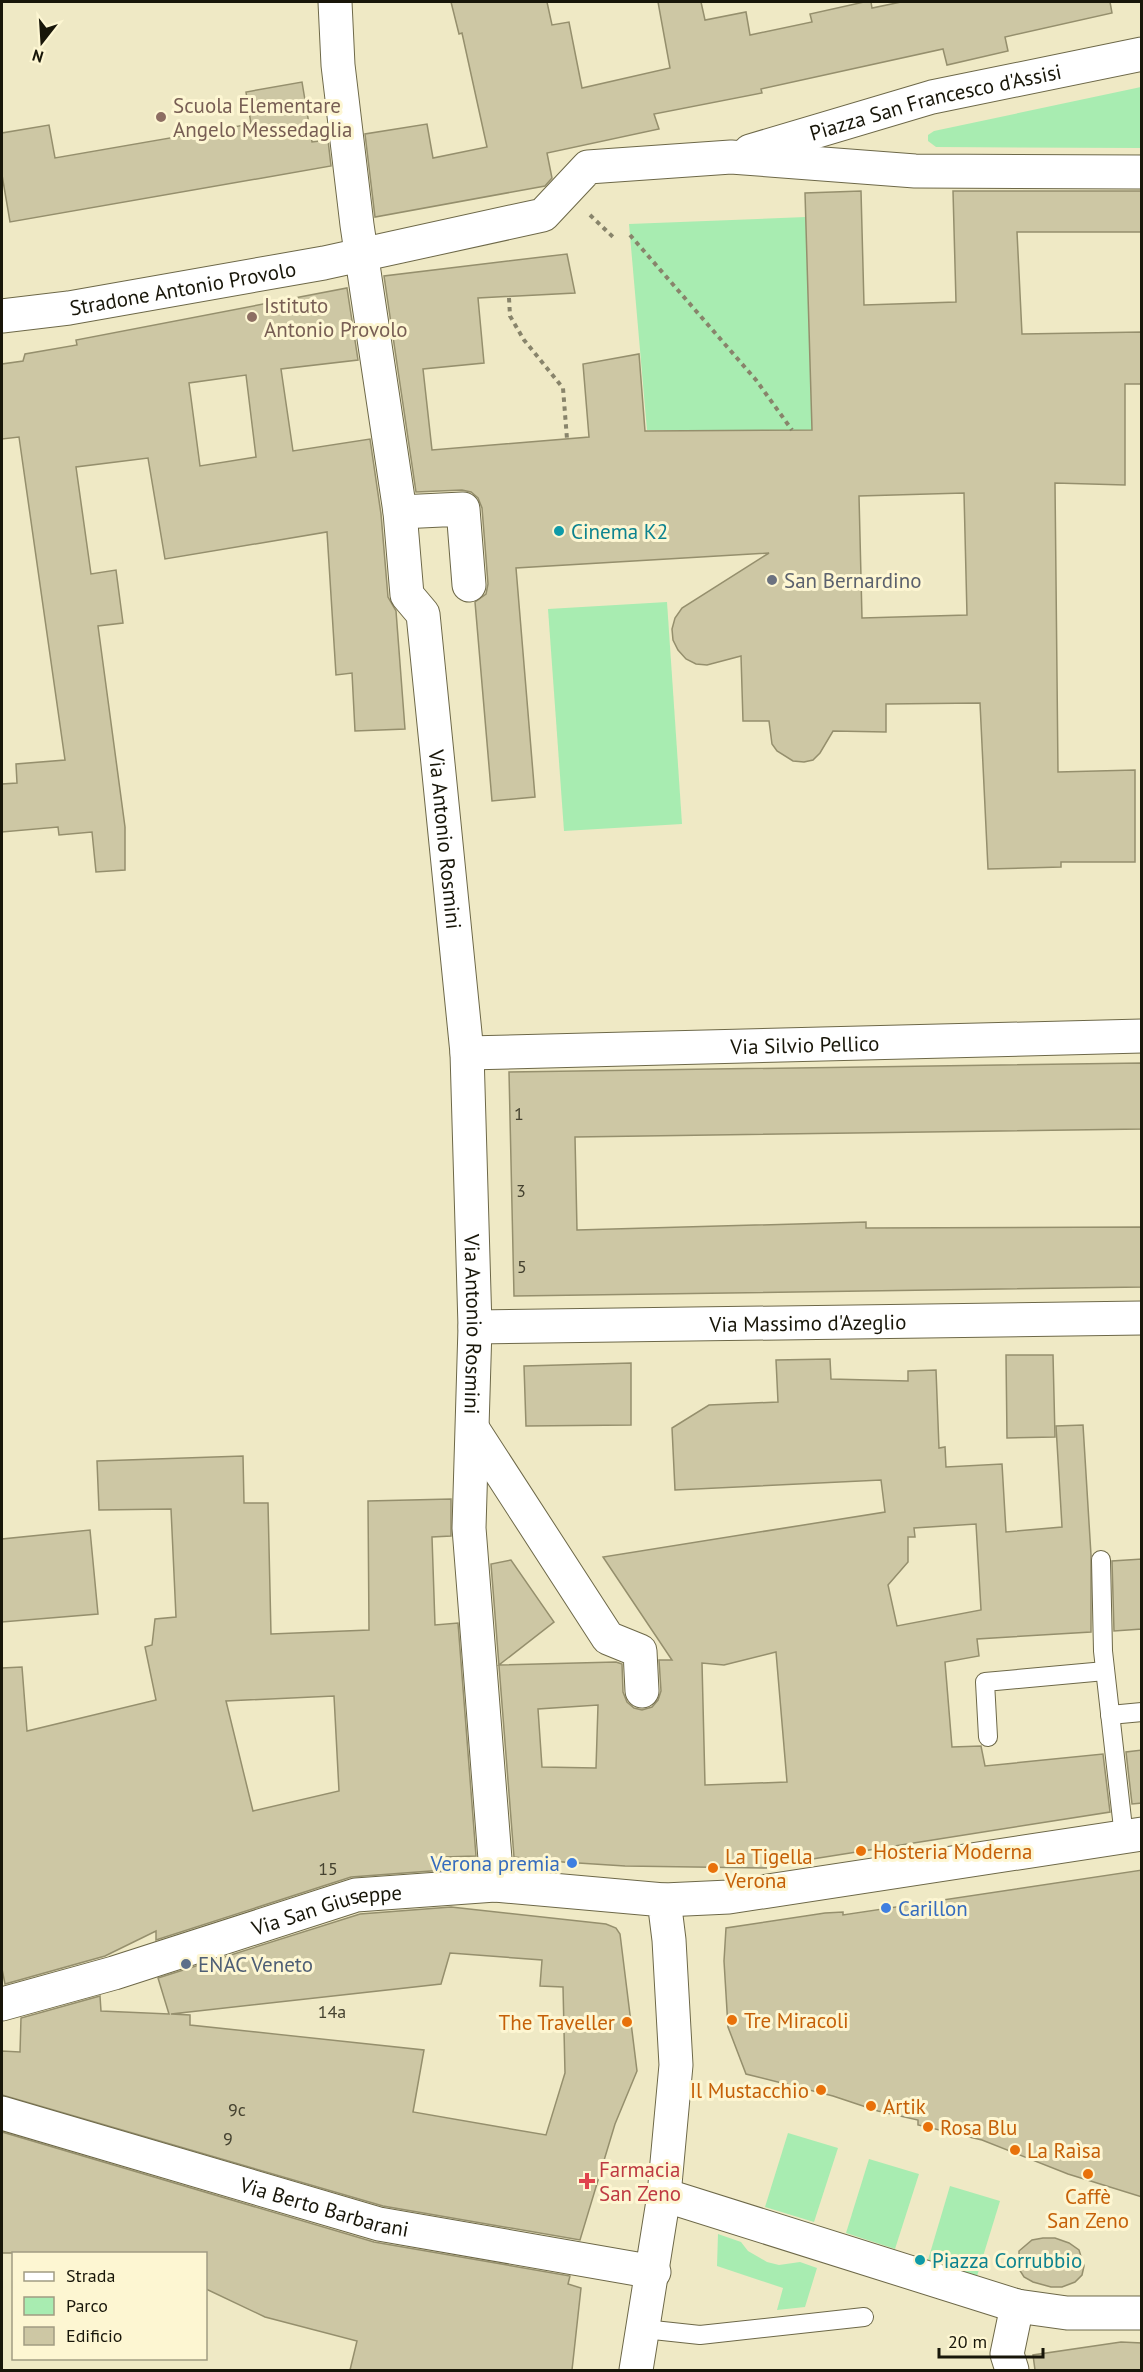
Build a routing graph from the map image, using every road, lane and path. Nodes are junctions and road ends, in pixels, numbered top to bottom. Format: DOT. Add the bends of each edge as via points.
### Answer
graph roads {
  1 [pos="335,2"];
  2 [pos="1142,54"];
  3 [pos="731,157"];
  4 [pos="1142,172"];
  5 [pos="630,236"];
  6 [pos="363,255"];
  7 [pos="509,298"];
  8 [pos="2,316"];
  9 [pos="792,430"];
  10 [pos="567,439"];
  11 [pos="400,513"];
  12 [pos="470,585"];
  13 [pos="1142,1036"];
  14 [pos="467,1053"];
  15 [pos="1142,1318"];
  16 [pos="475,1327"];
  17 [pos="474,1431"];
  18 [pos="1101,1560"];
  19 [pos="1105,1671"];
  20 [pos="642,1691"];
  21 [pos="1142,1712"];
  22 [pos="1110,1715"];
  23 [pos="988,1737"];
  24 [pos="1133,1836"];
  25 [pos="495,1885"];
  26 [pos="664,1900"];
  27 [pos="2,2004"];
  28 [pos="2,2113"];
  29 [pos="664,2195"];
  30 [pos="654,2272"];
  31 [pos="1017,2306"];
  32 [pos="1142,2313"];
  33 [pos="864,2317"];
  34 [pos="644,2329"];
  35 [pos="1010,2362"];
  36 [pos="636,2370"];
  1 -- 6 [label="street, Via Antonio Rosmini" via="338,66"];
  2 -- 3 [label="street, Piazza San Francesco d'Assisi" via="932,97"];
  3 -- 4 [label="street, Piazza San Francesco d'Assisi" via="915,171"];
  3 -- 6 [label="street, Piazza San Francesco d'Assisi" via="588,167 543,215"];
  5 -- 9 [label="path" via="756,380"];
  6 -- 8 [label="street, Stradone Antonio Provolo" via="69,308"];
  6 -- 11 [label="street, Via Antonio Rosmini"];
  7 -- 10 [label="path" via="510,316 524,340 563,388"];
  11 -- 12 [label="street" via="463,509"];
  11 -- 14 [label="street, Via Antonio Rosmini" via="407,595 423,614"];
  13 -- 14 [label="street, Via Silvio Pellico"];
  14 -- 16 [label="street, Via Antonio Rosmini"];
  15 -- 16 [label="street, Via Massimo d'Azeglio"];
  16 -- 17 [label="street, Via Antonio Rosmini"];
  17 -- 20 [label="street, Via Antonio Rosmini" via="608,1638 640,1651"];
  17 -- 25 [label="street, Via Antonio Rosmini" via="470,1528"];
  18 -- 19 [label="lane"];
  19 -- 22 [label="lane"];
  19 -- 23 [label="lane" via="985,1682"];
  21 -- 22 [label="lane"];
  22 -- 24 [label="lane"];
  24 -- 26 [label="street, Via San Giuseppe" via="729,1897"];
  25 -- 26 [label="street, Via San Giuseppe"];
  25 -- 27 [label="street, Via San Giuseppe" via="356,1895 114,1973"];
  26 -- 29 [label="street" via="676,2065"];
  28 -- 30 [label="street, Via Berto Barbarani" via="379,2223"];
  29 -- 30 [label="street"];
  29 -- 31 [label="street"];
  30 -- 34 [label="street"];
  31 -- 32 [label="street" via="1067,2313"];
  31 -- 35 [label="street"];
  33 -- 34 [label="lane" via="700,2335"];
  34 -- 36 [label="street"];
}
